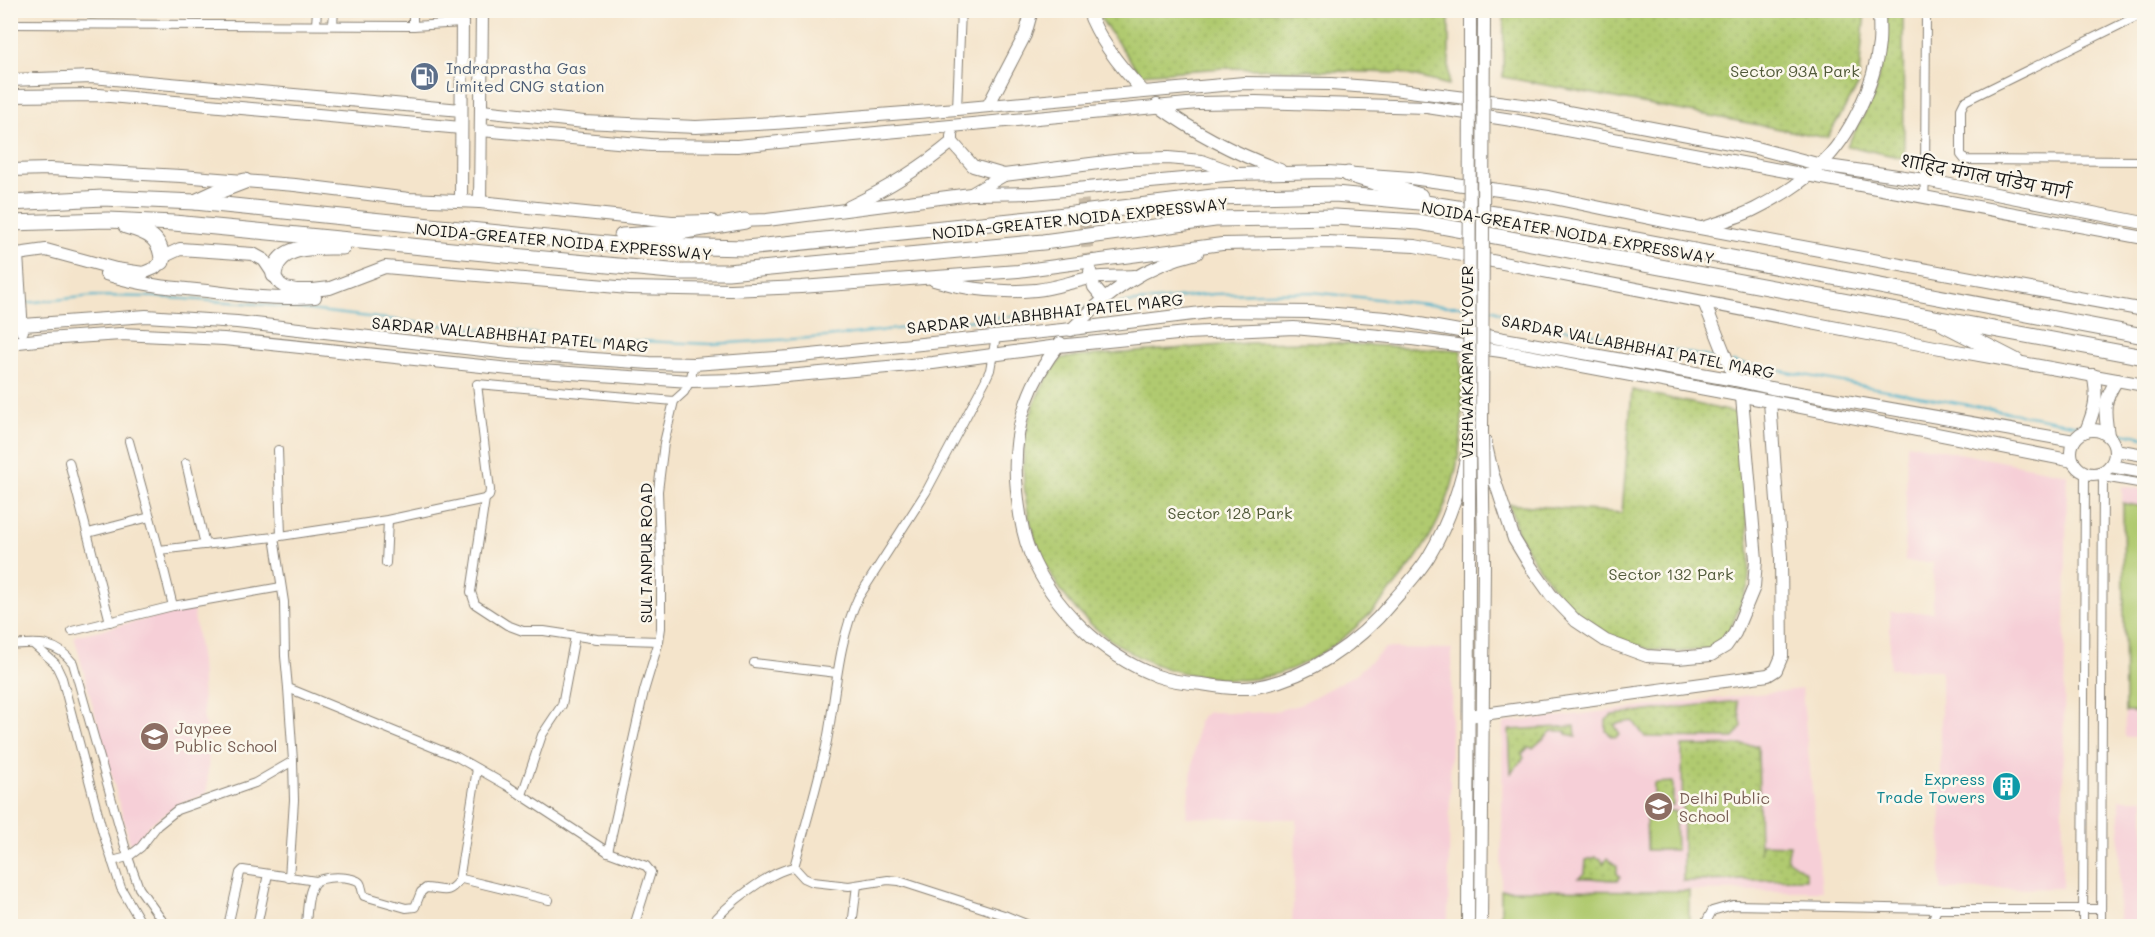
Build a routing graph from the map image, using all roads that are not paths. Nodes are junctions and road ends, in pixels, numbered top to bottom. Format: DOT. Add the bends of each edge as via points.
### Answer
graph roads {
  1 [pos="316,10"];
  2 [pos="334,10"];
  3 [pos="413,10"];
  4 [pos="482,10"];
  5 [pos="961,10"];
  6 [pos="1032,10"];
  7 [pos="1088,10"];
  8 [pos="1470,10"];
  9 [pos="1484,10"];
  10 [pos="1879,10"];
  11 [pos="1926,10"];
  12 [pos="2145,13"];
  13 [pos="462,17"];
  14 [pos="10,24"];
  15 [pos="316,25"];
  16 [pos="333,25"];
  17 [pos="413,26"];
  18 [pos="10,80"];
  19 [pos="1143,91"];
  20 [pos="1428,93"];
  21 [pos="10,96"];
  22 [pos="989,105"];
  23 [pos="1157,105"];
  24 [pos="1427,107"];
  25 [pos="957,109"];
  26 [pos="461,110"];
  27 [pos="482,111"];
  28 [pos="952,126"];
  29 [pos="461,128"];
  30 [pos="481,130"];
  31 [pos="952,142"];
  32 [pos="2145,161"];
  33 [pos="1080,165"];
  34 [pos="1821,165"];
  35 [pos="10,171"];
  36 [pos="1287,172"];
  37 [pos="1236,174"];
  38 [pos="1348,174"];
  39 [pos="1004,175"];
  40 [pos="1807,176"];
  41 [pos="1926,180"];
  42 [pos="245,182"];
  43 [pos="1081,182"];
  44 [pos="971,194"];
  45 [pos="1924,197"];
  46 [pos="461,201"];
  47 [pos="195,202"];
  48 [pos="480,202"];
  49 [pos="10,203"];
  50 [pos="1446,206"];
  51 [pos="839,211"];
  52 [pos="108,220"];
  53 [pos="745,220"];
  54 [pos="10,223"];
  55 [pos="2145,223"];
  56 [pos="1702,228"];
  57 [pos="2145,238"];
  58 [pos="562,240"];
  59 [pos="1243,243"];
  60 [pos="392,244"];
  61 [pos="46,250"];
  62 [pos="14,255"];
  63 [pos="162,262"];
  64 [pos="429,272"];
  65 [pos="1090,273"];
  66 [pos="274,275"];
  67 [pos="1135,276"];
  68 [pos="926,278"];
  69 [pos="171,287"];
  70 [pos="260,297"];
  71 [pos="1103,300"];
  72 [pos="1704,302"];
  73 [pos="2145,310"];
  74 [pos="1929,316"];
  75 [pos="18,318"];
  76 [pos="1072,329"];
  77 [pos="996,336"];
  78 [pos="2145,336"];
  79 [pos="17,343"];
  80 [pos="1058,346"];
  81 [pos="994,355"];
  82 [pos="2145,357"];
  83 [pos="2016,361"];
  84 [pos="694,364"];
  85 [pos="1733,375"];
  86 [pos="2093,375"];
  87 [pos="2117,380"];
  88 [pos="690,381"];
  89 [pos="2145,385"];
  90 [pos="1742,396"];
  91 [pos="674,401"];
  92 [pos="1770,401"];
  93 [pos="1482,431"];
  94 [pos="2086,431"];
  95 [pos="2108,435"];
  96 [pos="129,441"];
  97 [pos="2074,441"];
  98 [pos="1469,447"];
  99 [pos="278,450"];
  100 [pos="2115,450"];
  101 [pos="2145,456"];
  102 [pos="2073,461"];
  103 [pos="69,462"];
  104 [pos="186,464"];
  105 [pos="2106,471"];
  106 [pos="2085,472"];
  107 [pos="2145,472"];
  108 [pos="2145,484"];
  109 [pos="485,500"];
  110 [pos="150,517"];
  111 [pos="388,520"];
  112 [pos="87,533"];
  113 [pos="278,536"];
  114 [pos="205,544"];
  115 [pos="159,550"];
  116 [pos="386,563"];
  117 [pos="281,587"];
  118 [pos="173,606"];
  119 [pos="110,622"];
  120 [pos="72,630"];
  121 [pos="575,636"];
  122 [pos="659,641"];
  123 [pos="32,644"];
  124 [pos="10,645"];
  125 [pos="754,663"];
  126 [pos="837,673"];
  127 [pos="288,688"];
  128 [pos="1482,714"];
  129 [pos="1469,716"];
  130 [pos="293,761"];
  131 [pos="477,769"];
  132 [pos="522,795"];
  133 [pos="608,852"];
  134 [pos="128,857"];
  135 [pos="112,861"];
  136 [pos="794,867"];
  137 [pos="268,874"];
  138 [pos="289,878"];
  139 [pos="459,880"];
  140 [pos="316,881"];
  141 [pos="857,885"];
  142 [pos="549,900"];
  143 [pos="1937,909"];
  144 [pos="2083,909"];
  145 [pos="2101,909"];
  146 [pos="143,927"];
  147 [pos="166,927"];
  148 [pos="228,927"];
  149 [pos="257,927"];
  150 [pos="306,927"];
  151 [pos="634,927"];
  152 [pos="710,927"];
  153 [pos="852,927"];
  154 [pos="1031,927"];
  155 [pos="1468,927"];
  156 [pos="1481,927"];
  157 [pos="1704,927"];
  158 [pos="1930,927"];
  159 [pos="2083,927"];
  160 [pos="2101,927"];
  1 -- 15 [label="street"];
  2 -- 16 [label="street"];
  3 -- 17 [label="street"];
  4 -- 27 [label="street"];
  5 -- 25 [label="street"];
  6 -- 22 [label="street" via="1025,36"];
  7 -- 19 [label="street" via="1117,62"];
  8 -- 98 [label="street, VISHWAKARMA FLYOVER, bridge"];
  9 -- 93 [label="street, VISHWAKARMA FLYOVER, bridge"];
  10 -- 34 [label="street" via="1879,43 1870,84 1858,111"];
  11 -- 41 [label="street"];
  12 -- 32 [label="street" via="1965,101 1961,109 1961,155 1965,160"];
  13 -- 17 [label="street"];
  13 -- 26 [label="street"];
  14 -- 15 [label="street"];
  15 -- 16 [label="street"];
  16 -- 17 [label="street"];
  18 -- 26 [label="street" via="92,77"];
  19 -- 20 [label="street, शाहिद मंगल पांडेय मार्ग" via="1280,82"];
  19 -- 22 [label="street, शाहिद मंगल पांडेय मार्ग"];
  20 -- 24 [label="street"];
  20 -- 34 [label="street, शाहिद मंगल पांडेय मार्ग" via="1547,108 1756,148"];
  21 -- 29 [label="street" via="99,94"];
  22 -- 25 [label="street, शाहिद मंगल पांडेय मार्ग"];
  23 -- 24 [label="street" via="1256,102"];
  23 -- 28 [label="street"];
  23 -- 36 [label="street" via="1204,136"];
  24 -- 40 [label="street"];
  25 -- 27 [label="street, शाहिद मंगल पांडेय मार्ग" via="696,127 584,122"];
  26 -- 29 [label="street"];
  27 -- 30 [label="street"];
  28 -- 30 [label="street" via="737,146 651,145"];
  28 -- 31 [label="street"];
  29 -- 46 [label="street"];
  30 -- 48 [label="street"];
  31 -- 39 [label="street" via="973,166"];
  31 -- 51 [label="street" via="904,178"];
  33 -- 37 [label="street" via="1168,158 1202,161"];
  33 -- 39 [label="street"];
  33 -- 43 [label="street"];
  34 -- 40 [label="street"];
  34 -- 41 [label="street, शाहिद मंगल पांडेय मार्ग"];
  35 -- 42 [label="street" via="50,169"];
  36 -- 37 [label="street"];
  36 -- 38 [label="street"];
  37 -- 44 [label="street" via="1033,193"];
  38 -- 50 [label="highway"];
  38 -- 56 [label="street" via="1411,178 1549,197"];
  39 -- 44 [label="street"];
  40 -- 45 [label="street"];
  40 -- 56 [label="street" via="1753,210"];
  41 -- 45 [label="street"];
  41 -- 55 [label="street, शाहिद मंगल पांडेय मार्ग"];
  42 -- 46 [label="street"];
  42 -- 47 [label="highway"];
  44 -- 51 [label="street"];
  45 -- 57 [label="street"];
  46 -- 48 [label="street"];
  47 -- 49 [label="highway, NOIDA-GREATER NOIDA EXPRESSWAY" via="103,198"];
  47 -- 58 [label="highway, NOIDA-GREATER NOIDA EXPRESSWAY"];
  48 -- 53 [label="street" via="672,222"];
  50 -- 58 [label="highway, NOIDA-GREATER NOIDA EXPRESSWAY" via="1335,194 1213,197 746,248"];
  50 -- 78 [label="highway, NOIDA-GREATER NOIDA EXPRESSWAY"];
  51 -- 53 [label="street"];
  52 -- 54 [label="highway, NOIDA-GREATER NOIDA EXPRESSWAY"];
  52 -- 60 [label="highway, NOIDA-GREATER NOIDA EXPRESSWAY"];
  52 -- 63 [label="highway" via="156,240"];
  53 -- 58 [label="highway" via="673,233"];
  56 -- 73 [label="street"];
  59 -- 67 [label="street" via="1194,254"];
  59 -- 68 [label="street" via="1018,271"];
  59 -- 72 [label="street" via="1416,246"];
  60 -- 66 [label="highway" via="305,248 284,255"];
  60 -- 74 [label="highway, NOIDA-GREATER NOIDA EXPRESSWAY" via="680,272 746,272 1043,242 1215,219 1335,217 1419,222"];
  61 -- 62 [label="street"];
  61 -- 63 [label="street" via="143,273"];
  61 -- 69 [label="street" via="65,261 122,279"];
  62 -- 75 [label="street"];
  63 -- 66 [label="street" via="172,251 186,248 253,254 264,260"];
  63 -- 69 [label="street" via="160,272"];
  64 -- 66 [label="street" via="385,267 345,284 313,290 286,288"];
  64 -- 68 [label="street" via="629,288 730,290"];
  64 -- 70 [label="street" via="385,274 321,296"];
  65 -- 67 [label="street"];
  65 -- 68 [label="street" via="1066,285 1035,290 979,290"];
  65 -- 71 [label="street"];
  66 -- 70 [label="street"];
  67 -- 71 [label="street"];
  69 -- 70 [label="street"];
  71 -- 76 [label="street"];
  72 -- 83 [label="street"];
  72 -- 85 [label="street"];
  74 -- 82 [label="highway, NOIDA-GREATER NOIDA EXPRESSWAY"];
  74 -- 83 [label="highway"];
  75 -- 79 [label="street"];
  75 -- 84 [label="street, SARDAR VALLABHBHAI PATEL MARG" via="146,316 237,322 508,354"];
  76 -- 77 [label="street, SARDAR VALLABHBHAI PATEL MARG"];
  76 -- 80 [label="street"];
  76 -- 85 [label="street, SARDAR VALLABHBHAI PATEL MARG" via="1217,311 1311,312 1386,318"];
  77 -- 81 [label="street"];
  77 -- 84 [label="street, SARDAR VALLABHBHAI PATEL MARG"];
  79 -- 88 [label="street, SARDAR VALLABHBHAI PATEL MARG" via="121,334 224,339 510,369"];
  80 -- 81 [label="street, SARDAR VALLABHBHAI PATEL MARG"];
  80 -- 90 [label="street, SARDAR VALLABHBHAI PATEL MARG" via="1187,333 1294,328 1501,351"];
  80 -- 98 [label="street, bridge" via="1032,385 1022,413 1016,443 1020,521 1030,553 1047,586 1090,636 1123,659 1158,676 1227,688 1253,688 1308,670 1356,638 1378,619 1428,558 1446,524"];
  81 -- 88 [label="street, SARDAR VALLABHBHAI PATEL MARG" via="740,380"];
  81 -- 126 [label="street" via="985,381 926,492 858,598 850,615"];
  83 -- 86 [label="street"];
  84 -- 88 [label="street, SULTANPUR ROAD"];
  85 -- 97 [label="street, SARDAR VALLABHBHAI PATEL MARG" via="1771,388"];
  86 -- 87 [label="street"];
  86 -- 94 [label="street" via="2096,404"];
  87 -- 89 [label="street"];
  87 -- 95 [label="street" via="2104,406"];
  88 -- 91 [label="street, SULTANPUR ROAD"];
  90 -- 92 [label="street, SARDAR VALLABHBHAI PATEL MARG"];
  90 -- 93 [label="street, bridge" via="1756,560 1754,587 1735,633 1726,646 1711,656 1647,656 1606,641 1576,621 1551,595 1514,539"];
  91 -- 109 [label="street" via="477,384 490,490"];
  91 -- 122 [label="street, SULTANPUR ROAD" via="657,491 662,611"];
  92 -- 102 [label="street, SARDAR VALLABHBHAI PATEL MARG" via="1911,435"];
  92 -- 128 [label="street" via="1781,557 1782,656 1776,670 1768,675"];
  93 -- 128 [label="street, VISHWAKARMA FLYOVER, bridge"];
  94 -- 95 [label="street"];
  94 -- 97 [label="street"];
  95 -- 100 [label="street"];
  96 -- 110 [label="street"];
  97 -- 102 [label="street"];
  98 -- 129 [label="street, VISHWAKARMA FLYOVER, bridge"];
  99 -- 113 [label="street"];
  100 -- 101 [label="street"];
  100 -- 105 [label="street"];
  102 -- 106 [label="street"];
  103 -- 112 [label="street"];
  104 -- 114 [label="street"];
  105 -- 106 [label="street"];
  105 -- 107 [label="street"];
  105 -- 108 [label="street"];
  105 -- 145 [label="street"];
  106 -- 144 [label="street"];
  109 -- 111 [label="street"];
  109 -- 121 [label="street" via="471,592 473,601 515,628"];
  110 -- 112 [label="street"];
  110 -- 115 [label="street"];
  111 -- 113 [label="street"];
  111 -- 116 [label="street"];
  112 -- 119 [label="street"];
  113 -- 114 [label="street"];
  113 -- 117 [label="street"];
  114 -- 115 [label="street"];
  115 -- 118 [label="street"];
  117 -- 118 [label="street"];
  117 -- 127 [label="street"];
  118 -- 119 [label="street"];
  119 -- 120 [label="street"];
  121 -- 122 [label="street"];
  121 -- 132 [label="street" via="562,705 542,735"];
  122 -- 133 [label="street, SULTANPUR ROAD"];
  123 -- 124 [label="street"];
  123 -- 134 [label="street" via="51,645 65,652 73,663"];
  123 -- 135 [label="street" via="55,663 62,678"];
  125 -- 126 [label="street"];
  126 -- 136 [label="street" via="826,745"];
  127 -- 130 [label="street"];
  127 -- 131 [label="street" via="458,757"];
  128 -- 129 [label="street"];
  128 -- 156 [label="street, VISHWAKARMA FLYOVER"];
  129 -- 155 [label="street, VISHWAKARMA FLYOVER"];
  130 -- 134 [label="street" via="255,783 177,810"];
  130 -- 138 [label="street"];
  131 -- 132 [label="street"];
  131 -- 139 [label="street"];
  132 -- 133 [label="street"];
  133 -- 151 [label="street" via="650,869"];
  134 -- 135 [label="street"];
  134 -- 147 [label="street" via="139,888"];
  135 -- 146 [label="street" via="121,888"];
  136 -- 141 [label="street" via="809,881"];
  136 -- 152 [label="street" via="754,888 721,913"];
  137 -- 138 [label="street"];
  137 -- 148 [label="street" via="241,871"];
  137 -- 149 [label="street"];
  138 -- 140 [label="street"];
  139 -- 140 [label="street" via="449,890 423,889 418,905 412,908 364,896 361,884 355,880 326,877"];
  139 -- 142 [label="street"];
  140 -- 150 [label="street"];
  141 -- 153 [label="street"];
  141 -- 154 [label="street" via="898,881"];
  143 -- 144 [label="street"];
  143 -- 157 [label="street" via="1733,905 1712,911"];
  143 -- 158 [label="street"];
  144 -- 145 [label="street"];
  144 -- 159 [label="street"];
  145 -- 160 [label="street"];
}
